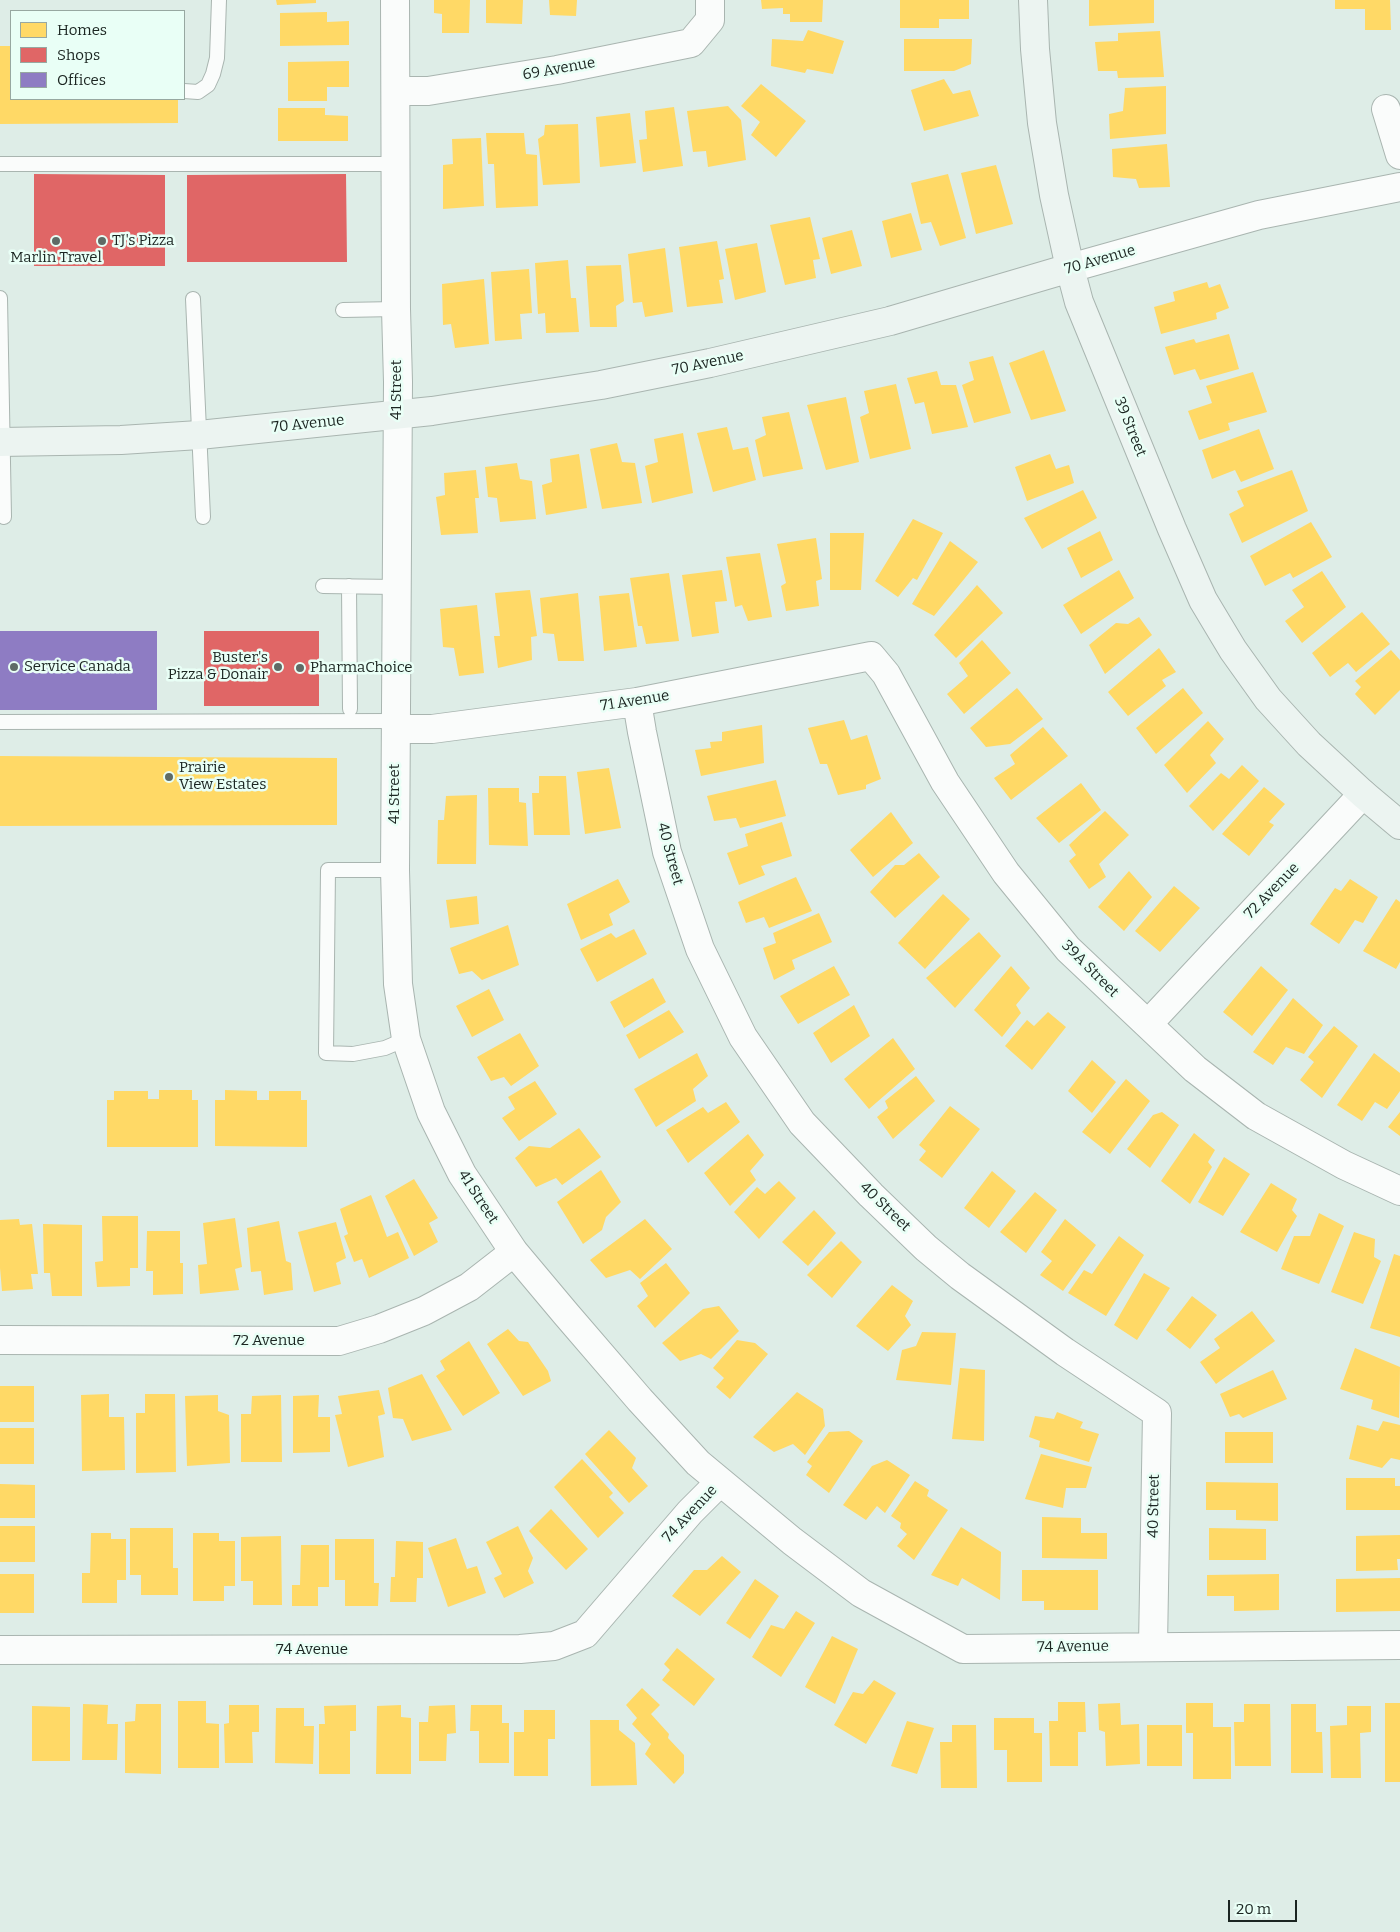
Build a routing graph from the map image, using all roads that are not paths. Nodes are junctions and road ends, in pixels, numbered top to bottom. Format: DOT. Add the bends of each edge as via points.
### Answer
graph roads {
  1 [pos="219,0"];
  2 [pos="395,0"];
  3 [pos="1033,0"];
  4 [pos="710,10"];
  5 [pos="396,91"];
  6 [pos="185,92"];
  7 [pos="1386,108"];
  8 [pos="1400,155"];
  9 [pos="0,164"];
  10 [pos="395,164"];
  11 [pos="1400,187"];
  12 [pos="1070,268"];
  13 [pos="0,298"];
  14 [pos="193,299"];
  15 [pos="396,309"];
  16 [pos="343,310"];
  17 [pos="1,384"];
  18 [pos="397,415"];
  19 [pos="199,435"];
  20 [pos="1,442"];
  21 [pos="4,517"];
  22 [pos="202,517"];
  23 [pos="323,586"];
  24 [pos="349,586"];
  25 [pos="396,587"];
  26 [pos="871,656"];
  27 [pos="637,702"];
  28 [pos="350,709"];
  29 [pos="0,722"];
  30 [pos="396,725"];
  31 [pos="1363,794"];
  32 [pos="1400,825"];
  33 [pos="394,870"];
  34 [pos="1148,1024"];
  35 [pos="406,1039"];
  36 [pos="1400,1190"];
  37 [pos="514,1252"];
  38 [pos="0,1340"];
  39 [pos="720,1482"];
  40 [pos="1400,1645"];
  41 [pos="1153,1646"];
  42 [pos="0,1650"];
  1 -- 6 [label="lane" via="217,58 213,74 208,85 198,92"];
  2 -- 5 [label="street, 41 Street"];
  3 -- 12 [label="street, 39 Street" via="1042,122"];
  4 -- 5 [label="street, 69 Avenue" via="691,43 428,91"];
  5 -- 10 [label="street, 41 Street"];
  7 -- 8 [label="street"];
  9 -- 10 [label="lane"];
  10 -- 15 [label="street, 41 Street"];
  11 -- 12 [label="street, 70 Avenue" via="1259,215"];
  12 -- 18 [label="street, 70 Avenue" via="890,321 710,363 602,385"];
  12 -- 31 [label="street, 39 Street" via="1079,302 1204,600 1233,650 1268,699 1309,744"];
  13 -- 17 [label="lane"];
  14 -- 19 [label="lane"];
  15 -- 16 [label="lane"];
  15 -- 18 [label="street, 41 Street"];
  17 -- 20 [label="lane"];
  18 -- 19 [label="street, 70 Avenue"];
  18 -- 25 [label="street, 41 Street"];
  19 -- 20 [label="street, 70 Avenue"];
  19 -- 22 [label="lane"];
  20 -- 21 [label="lane"];
  23 -- 24 [label="lane"];
  24 -- 25 [label="lane"];
  24 -- 28 [label="lane"];
  25 -- 30 [label="street, 41 Street"];
  26 -- 27 [label="street, 71 Avenue"];
  26 -- 34 [label="street, 39A Street" via="886,674 945,782 1006,873 1068,949"];
  27 -- 30 [label="street, 71 Avenue" via="426,730"];
  27 -- 41 [label="street, 40 Street" via="667,852 700,949 744,1037 802,1123 871,1195 960,1276 1064,1352 1156,1413"];
  29 -- 30 [label="lane"];
  30 -- 33 [label="street, 41 Street"];
  31 -- 32 [label="street"];
  31 -- 34 [label="street, 72 Avenue"];
  33 -- 35 [label="street, 41 Street" via="398,984"];
  33 -- 35 [label="lane" via="328,870 326,1053 353,1054 385,1048"];
  34 -- 36 [label="street, 39A Street" via="1195,1069 1256,1116 1344,1165"];
  35 -- 37 [label="street, 41 Street" via="431,1112 462,1174"];
  37 -- 38 [label="street, 72 Avenue" via="469,1287 424,1311 339,1341"];
  37 -- 39 [label="street, 41 Street" via="640,1400"];
  39 -- 41 [label="street, 74 Avenue" via="792,1542 861,1592 963,1649"];
  39 -- 42 [label="street, 74 Avenue" via="690,1512 585,1634 554,1646 510,1649"];
  40 -- 41 [label="street, 74 Avenue"];
}
